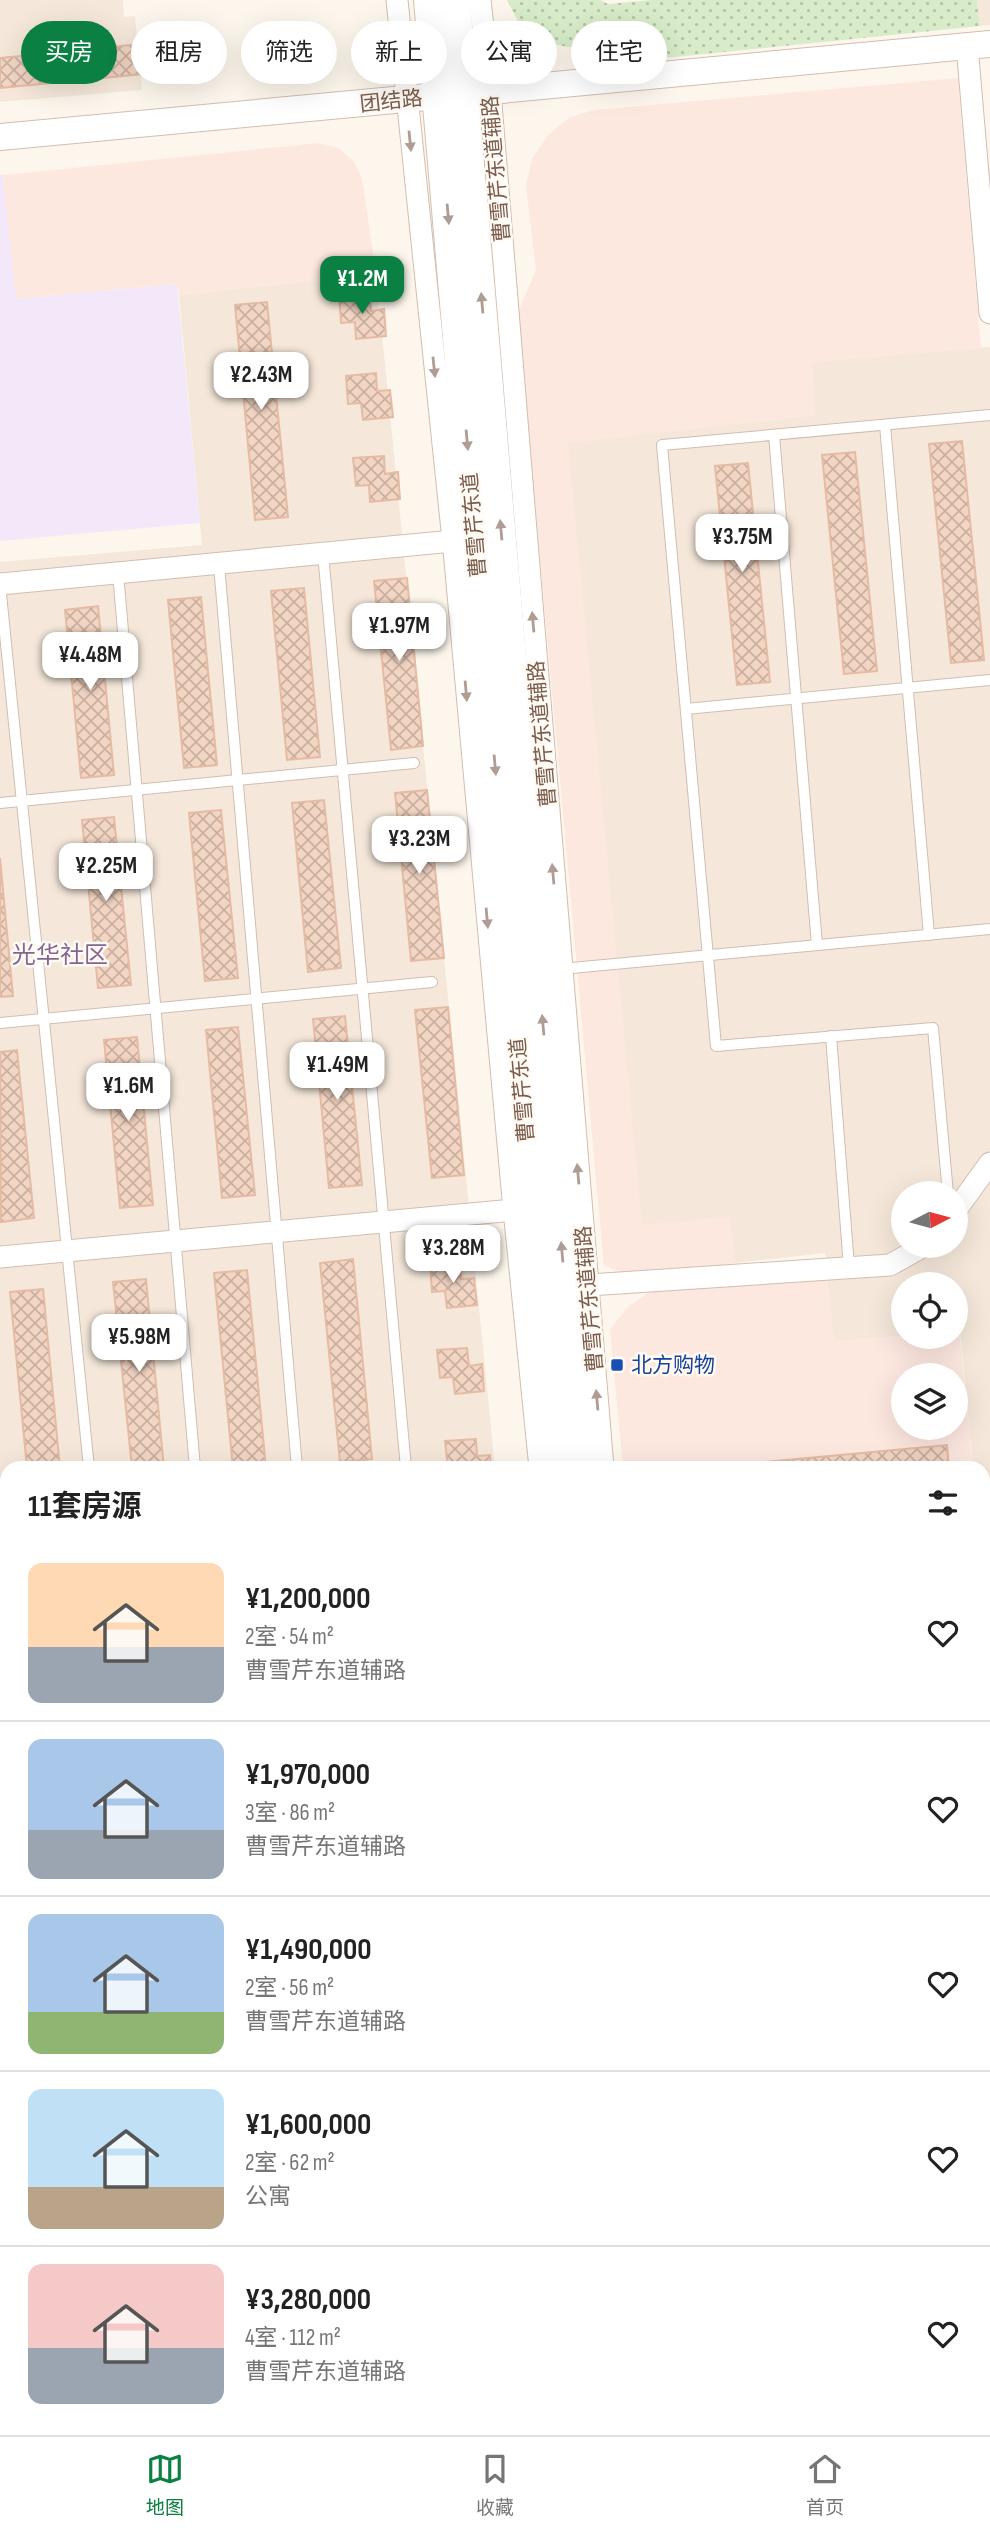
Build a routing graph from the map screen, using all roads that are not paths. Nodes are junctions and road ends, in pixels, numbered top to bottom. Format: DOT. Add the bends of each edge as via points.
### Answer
graph roads {
  1 [pos="397,0"];
  2 [pos="429,0"];
  3 [pos="455,0"];
  4 [pos="480,0"];
  5 [pos="978,45"];
  6 [pos="464,95"];
  7 [pos="406,100"];
  8 [pos="0,137"];
  9 [pos="990,313"];
  10 [pos="990,415"];
  11 [pos="885,425"];
  12 [pos="774,435"];
  13 [pos="453,541"];
  14 [pos="323,553"];
  15 [pos="219,565"];
  16 [pos="118,573"];
  17 [pos="0,584"];
  18 [pos="990,680"];
  19 [pos="908,688"];
  20 [pos="796,699"];
  21 [pos="686,709"];
  22 [pos="414,763"];
  23 [pos="342,770"];
  24 [pos="237,780"];
  25 [pos="136,790"];
  26 [pos="22,801"];
  27 [pos="0,803"];
  28 [pos="990,929"];
  29 [pos="929,935"];
  30 [pos="817,945"];
  31 [pos="708,955"];
  32 [pos="561,969"];
  33 [pos="432,982"];
  34 [pos="362,989"];
  35 [pos="257,999"];
  36 [pos="155,1008"];
  37 [pos="44,1019"];
  38 [pos="0,1023"];
  39 [pos="831,1036"];
  40 [pos="990,1163"];
  41 [pos="947,1181"];
  42 [pos="968,1193"];
  43 [pos="514,1210"];
  44 [pos="384,1222"];
  45 [pos="277,1232"];
  46 [pos="175,1241"];
  47 [pos="67,1251"];
  48 [pos="0,1257"];
  49 [pos="903,1258"];
  50 [pos="849,1267"];
  51 [pos="576,1286"];
  52 [pos="88,1461"];
  53 [pos="194,1461"];
  54 [pos="296,1461"];
  55 [pos="405,1461"];
  56 [pos="539,1461"];
  57 [pos="555,1461"];
  58 [pos="580,1461"];
  59 [pos="602,1461"];
  1 -- 7 [label="street"];
  2 -- 6 [label="main road, 曹雪芹东道"];
  3 -- 6 [label="main road, 曹雪芹东道"];
  4 -- 6 [label="street, 曹雪芹东道辅路"];
  5 -- 6 [label="street, 团结路"];
  5 -- 9 [label="street"];
  6 -- 7 [label="street, 团结路"];
  32 -- 6 [label="street, 曹雪芹东道辅路, one-way"];
  51 -- 6 [label="main road, 曹雪芹东道, one-way"];
  6 -- 57 [label="main road, 曹雪芹东道, one-way"];
  7 -- 8 [label="street, 团结路"];
  7 -- 13 [label="street, one-way"];
  10 -- 11 [label="lane"];
  11 -- 12 [label="lane"];
  11 -- 19 [label="lane"];
  12 -- 20 [label="lane"];
  12 -- 21 [label="lane" via="662,445"];
  13 -- 14 [label="street"];
  13 -- 43 [label="street, one-way"];
  14 -- 15 [label="street"];
  14 -- 23 [label="lane"];
  15 -- 16 [label="street"];
  15 -- 24 [label="lane"];
  16 -- 17 [label="street"];
  16 -- 25 [label="lane"];
  17 -- 26 [label="lane"];
  18 -- 19 [label="lane"];
  19 -- 20 [label="lane"];
  19 -- 29 [label="lane"];
  20 -- 21 [label="lane"];
  20 -- 30 [label="lane"];
  21 -- 31 [label="lane"];
  22 -- 23 [label="lane"];
  23 -- 24 [label="lane"];
  23 -- 34 [label="lane"];
  24 -- 25 [label="lane"];
  24 -- 35 [label="lane"];
  25 -- 26 [label="lane"];
  25 -- 36 [label="lane"];
  26 -- 27 [label="lane"];
  26 -- 37 [label="lane"];
  28 -- 29 [label="lane"];
  29 -- 30 [label="lane"];
  30 -- 31 [label="lane"];
  31 -- 32 [label="lane"];
  31 -- 39 [label="lane" via="716,1046"];
  51 -- 32 [label="street, 曹雪芹东道辅路, one-way"];
  33 -- 34 [label="lane"];
  34 -- 35 [label="lane"];
  34 -- 44 [label="lane"];
  35 -- 36 [label="lane"];
  35 -- 45 [label="lane"];
  36 -- 37 [label="lane"];
  36 -- 46 [label="lane"];
  37 -- 38 [label="lane"];
  37 -- 47 [label="lane"];
  39 -- 41 [label="lane" via="933,1028"];
  39 -- 50 [label="lane"];
  40 -- 42 [label="street"];
  43 -- 44 [label="street"];
  43 -- 56 [label="street"];
  44 -- 45 [label="street"];
  44 -- 55 [label="lane"];
  45 -- 46 [label="street"];
  45 -- 54 [label="lane"];
  46 -- 47 [label="street"];
  46 -- 53 [label="lane"];
  47 -- 48 [label="street"];
  47 -- 52 [label="lane"];
  49 -- 50 [label="street" via="890,1265"];
  50 -- 51 [label="street"];
  51 -- 58 [label="main road, 曹雪芹东道"];
  59 -- 51 [label="street, 曹雪芹东道辅路, one-way"];
}
